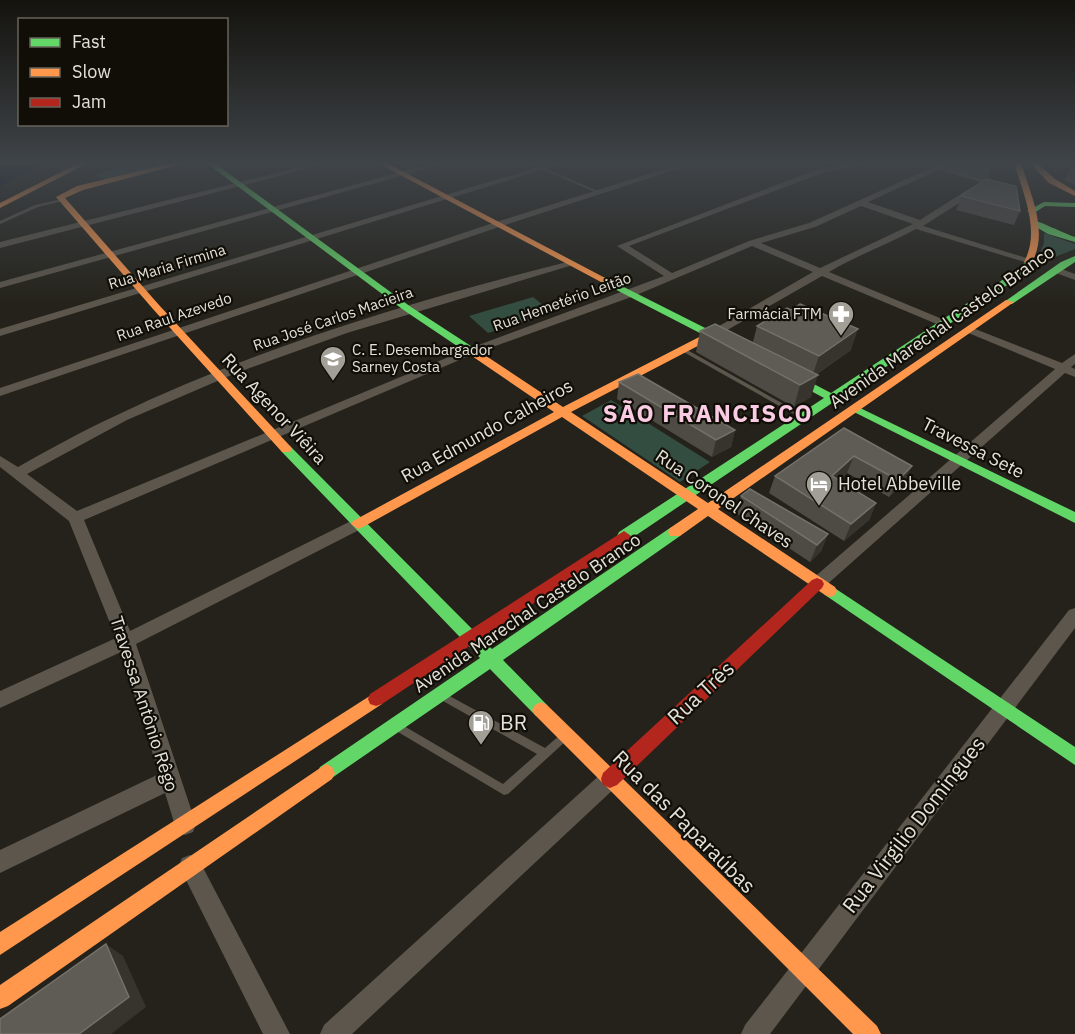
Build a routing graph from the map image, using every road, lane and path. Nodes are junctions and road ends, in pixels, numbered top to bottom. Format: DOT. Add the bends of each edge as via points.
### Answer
graph roads {
  1 [pos="28,210"];
  2 [pos="71,210"];
  3 [pos="138,210"];
  4 [pos="273,210"];
  5 [pos="405,210"];
  6 [pos="469,210"];
  7 [pos="542,210"];
  8 [pos="721,210"];
  9 [pos="846,210"];
  10 [pos="881,210"];
  11 [pos="943,210"];
  12 [pos="1030,210"];
  13 [pos="1039,210"];
  14 [pos="1033,217"];
  15 [pos="0,223"];
  16 [pos="83,224"];
  17 [pos="917,224"];
  18 [pos="496,225"];
  19 [pos="312,238"];
  20 [pos="1075,240"];
  21 [pos="752,243"];
  22 [pos="0,245"];
  23 [pos="110,255"];
  24 [pos="1075,259"];
  25 [pos="1030,261"];
  26 [pos="571,264"];
  27 [pos="1056,270"];
  28 [pos="357,271"];
  29 [pos="820,273"];
  30 [pos="672,277"];
  31 [pos="1075,277"];
  32 [pos="0,285"];
  33 [pos="141,290"];
  34 [pos="630,294"];
  35 [pos="408,309"];
  36 [pos="943,323"];
  37 [pos="970,330"];
  38 [pos="178,332"];
  39 [pos="0,333"];
  40 [pos="711,335"];
  41 [pos="682,349"];
  42 [pos="472,351"];
  43 [pos="741,351"];
  44 [pos="1075,358"];
  45 [pos="771,366"];
  46 [pos="1069,370"];
  47 [pos="219,376"];
  48 [pos="0,392"];
  49 [pos="831,397"];
  50 [pos="856,409"];
  51 [pos="564,411"];
  52 [pos="803,416"];
  53 [pos="271,435"];
  54 [pos="957,459"];
  55 [pos="0,460"];
  56 [pos="18,473"];
  57 [pos="685,495"];
  58 [pos="708,510"];
  59 [pos="75,518"];
  60 [pos="1075,519"];
  61 [pos="358,524"];
  62 [pos="817,584"];
  63 [pos="1075,615"];
  64 [pos="470,637"];
  65 [pos="126,640"];
  66 [pos="491,659"];
  67 [pos="439,695"];
  68 [pos="0,700"];
  69 [pos="1003,709"];
  70 [pos="394,726"];
  71 [pos="566,735"];
  72 [pos="545,753"];
  73 [pos="1075,757"];
  74 [pos="610,779"];
  75 [pos="169,780"];
  76 [pos="185,824"];
  77 [pos="0,862"];
  78 [pos="190,866"];
  79 [pos="0,944"];
  80 [pos="803,969"];
  81 [pos="0,998"];
  82 [pos="277,1034"];
  83 [pos="333,1034"];
  84 [pos="754,1034"];
  85 [pos="869,1034"];
  1 -- 15 [label="lane"];
  2 -- 16 [label="street, Rua Agenor Viêira"];
  3 -- 16 [label="street"];
  4 -- 19 [label="street, Rua Coronel Chaves"];
  4 -- 23 [label="street"];
  5 -- 19 [label="street, Rua Maria Firmina"];
  6 -- 18 [label="street"];
  7 -- 18 [label="street, Rua Raul Azevedo"];
  8 -- 30 [label="street" via="622,246"];
  9 -- 21 [label="street, Rua Hemetério Leitão" via="813,225"];
  10 -- 17 [label="street"];
  11 -- 17 [label="street, Rua Edmundo Calheiros"];
  12 -- 14 [label="street, Avenida Marechal Castelo Branco"];
  13 -- 14 [label="street"];
  14 -- 20 [label="street" via="1051,232"];
  14 -- 25 [label="street, Avenida Marechal Castelo Branco" via="1037,245"];
  16 -- 22 [label="street"];
  16 -- 23 [label="street, Rua Agenor Viêira"];
  17 -- 25 [label="street"];
  17 -- 29 [label="street, Rua Edmundo Calheiros"];
  18 -- 26 [label="street"];
  18 -- 28 [label="street, Rua Raul Azevedo"];
  19 -- 28 [label="street, Rua Coronel Chaves"];
  19 -- 33 [label="street, Rua Maria Firmina"];
  21 -- 29 [label="street"];
  21 -- 30 [label="street, Rua Hemetério Leitão"];
  23 -- 32 [label="street"];
  23 -- 33 [label="street, Rua Agenor Viêira"];
  24 -- 27 [label="street, Avenida Marechal Castelo Branco"];
  25 -- 36 [label="street, Avenida Marechal Castelo Branco" via="1019,273"];
  26 -- 34 [label="street"];
  26 -- 35 [label="street, Rua José Carlos Macieira"];
  27 -- 31 [label="street"];
  27 -- 37 [label="street, Avenida Marechal Castelo Branco"];
  28 -- 35 [label="street, Rua Coronel Chaves"];
  28 -- 38 [label="street, Rua Raul Azevedo"];
  29 -- 36 [label="street"];
  29 -- 40 [label="street, Rua Edmundo Calheiros"];
  30 -- 34 [label="street, Rua Hemetério Leitão"];
  33 -- 38 [label="street, Rua Agenor Viêira"];
  33 -- 39 [label="street, Rua Maria Firmina"];
  34 -- 40 [label="street"];
  34 -- 42 [label="street, Rua Hemetério Leitão"];
  35 -- 42 [label="street, Rua Coronel Chaves"];
  35 -- 47 [label="street, Rua José Carlos Macieira"];
  36 -- 49 [label="street, Avenida Marechal Castelo Branco"];
  37 -- 46 [label="street"];
  37 -- 50 [label="street, Avenida Marechal Castelo Branco"];
  38 -- 47 [label="street, Rua Agenor Viêira"];
  38 -- 48 [label="street, Rua Raul Azevedo"];
  40 -- 41 [label="street, Rua Edmundo Calheiros"];
  40 -- 43 [label="street"];
  41 -- 51 [label="street, Rua Edmundo Calheiros"];
  41 -- 52 [label="lane"];
  42 -- 51 [label="street, Rua Coronel Chaves"];
  42 -- 53 [label="street, Rua Hemetério Leitão"];
  44 -- 46 [label="street, Rua Três"];
  45 -- 49 [label="street"];
  46 -- 54 [label="street, Rua Três"];
  47 -- 53 [label="street, Rua Agenor Viêira"];
  47 -- 56 [label="street, Rua José Carlos Macieira" via="121,417"];
  49 -- 52 [label="street, Avenida Marechal Castelo Branco"];
  50 -- 54 [label="street, Travessa Sete"];
  50 -- 58 [label="street, Avenida Marechal Castelo Branco"];
  51 -- 57 [label="street, Rua Coronel Chaves"];
  51 -- 61 [label="street, Rua Edmundo Calheiros"];
  52 -- 57 [label="street, Avenida Marechal Castelo Branco"];
  53 -- 59 [label="street, Rua Hemetério Leitão"];
  53 -- 61 [label="street, Rua Agenor Viêira"];
  54 -- 60 [label="street, Travessa Sete"];
  54 -- 62 [label="street, Rua Três"];
  55 -- 56 [label="street, Travessa Antônio Rêgo"];
  56 -- 59 [label="street, Travessa Antônio Rêgo"];
  57 -- 58 [label="street, Rua Coronel Chaves"];
  57 -- 64 [label="street, Avenida Marechal Castelo Branco"];
  58 -- 62 [label="street, Rua Coronel Chaves"];
  58 -- 66 [label="street, Avenida Marechal Castelo Branco"];
  59 -- 65 [label="street, Travessa Antônio Rêgo"];
  61 -- 64 [label="street, Rua Agenor Viêira"];
  61 -- 65 [label="street, Rua Edmundo Calheiros"];
  62 -- 69 [label="street, Rua Coronel Chaves"];
  62 -- 74 [label="street, Rua Três"];
  63 -- 69 [label="street, Rua Virgilio Domingues"];
  64 -- 66 [label="street, Rua das Paparaúbas"];
  64 -- 76 [label="street, Avenida Marechal Castelo Branco"];
  65 -- 68 [label="street, Rua Edmundo Calheiros"];
  65 -- 75 [label="street, Travessa Antônio Rêgo"];
  66 -- 67 [label="street, Avenida Marechal Castelo Branco"];
  66 -- 71 [label="street, Rua das Paparaúbas"];
  67 -- 70 [label="street, Avenida Marechal Castelo Branco"];
  67 -- 72 [label="lane"];
  69 -- 73 [label="street, Rua Coronel Chaves"];
  69 -- 80 [label="street, Rua Virgilio Domingues"];
  70 -- 72 [label="lane" via="504,789"];
  70 -- 78 [label="street, Avenida Marechal Castelo Branco"];
  71 -- 72 [label="lane"];
  71 -- 74 [label="street, Rua das Paparaúbas"];
  74 -- 80 [label="street, Rua das Paparaúbas"];
  74 -- 83 [label="street, Rua Três"];
  75 -- 76 [label="street, Travessa Antônio Rêgo"];
  75 -- 77 [label="street"];
  76 -- 79 [label="street, Avenida Marechal Castelo Branco"];
  78 -- 81 [label="street, Avenida Marechal Castelo Branco"];
  78 -- 82 [label="street"];
  80 -- 84 [label="street, Rua Virgilio Domingues"];
  80 -- 85 [label="street, Rua das Paparaúbas"];
}
